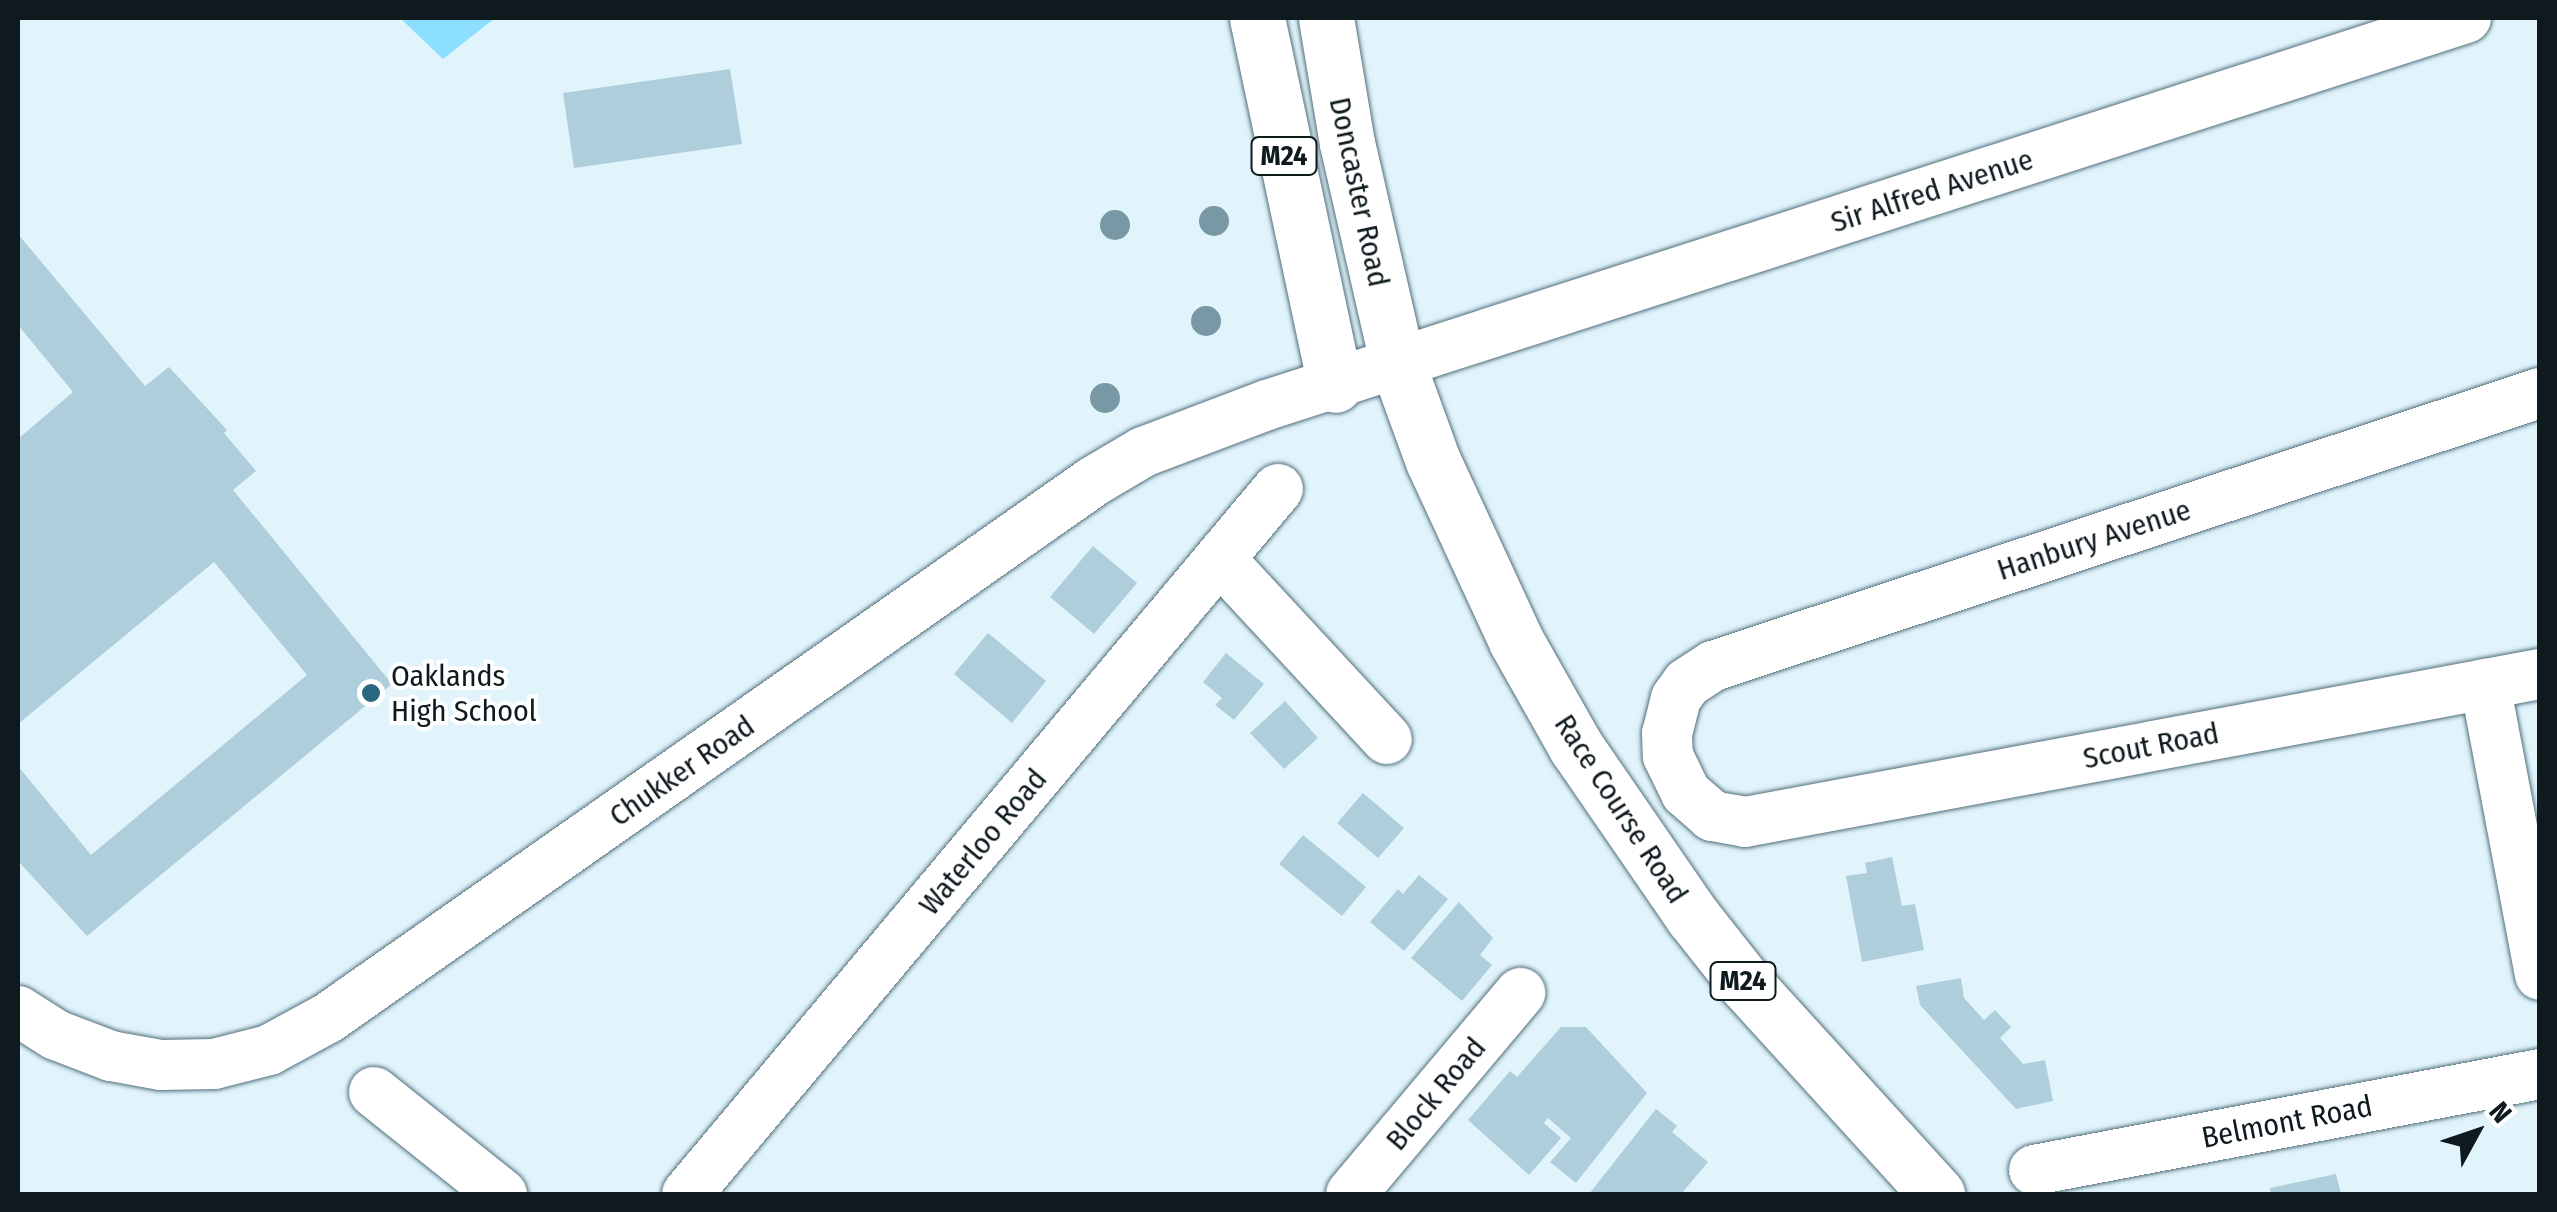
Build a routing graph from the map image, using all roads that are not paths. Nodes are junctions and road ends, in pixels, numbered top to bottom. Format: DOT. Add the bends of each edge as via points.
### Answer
graph roads {
  1 [pos="1257,18"];
  2 [pos="1326,18"];
  3 [pos="2466,18"];
  4 [pos="1398,365"];
  5 [pos="1335,385"];
  6 [pos="2540,393"];
  7 [pos="1278,489"];
  8 [pos="1221,560"];
  9 [pos="2540,674"];
  10 [pos="2485,684"];
  11 [pos="1387,740"];
  12 [pos="1764,820"];
  13 [pos="2540,975"];
  14 [pos="1520,993"];
  15 [pos="18,1011"];
  16 [pos="2540,1074"];
  17 [pos="374,1092"];
  18 [pos="2034,1170"];
  19 [pos="502,1194"];
  20 [pos="688,1194"];
  21 [pos="1352,1194"];
  22 [pos="1937,1194"];
  1 -- 5 [label="main road, M24"];
  2 -- 4 [label="main road, Doncaster Road / M24"];
  3 -- 4 [label="street, Sir Alfred Avenue"];
  4 -- 5 [label="street, Sir Alfred Avenue"];
  4 -- 22 [label="main road, Race Course Road / M24" via="1433,461 1516,640 1576,746 1746,984"];
  5 -- 15 [label="street, Chukker Road" via="1206,426 1094,480 328,1018 270,1050 214,1064 161,1065 110,1056"];
  6 -- 12 [label="street, Hanbury Avenue" via="1713,666 1687,683 1669,716 1668,756 1699,807 1732,822"];
  7 -- 8 [label="street, Waterloo Road"];
  8 -- 11 [label="street"];
  8 -- 20 [label="street, Waterloo Road"];
  9 -- 10 [label="street, Scout Road"];
  10 -- 12 [label="street, Scout Road"];
  10 -- 13 [label="street"];
  14 -- 21 [label="street, Block Road"];
  16 -- 18 [label="street, Belmont Road"];
  17 -- 19 [label="street"];
}
